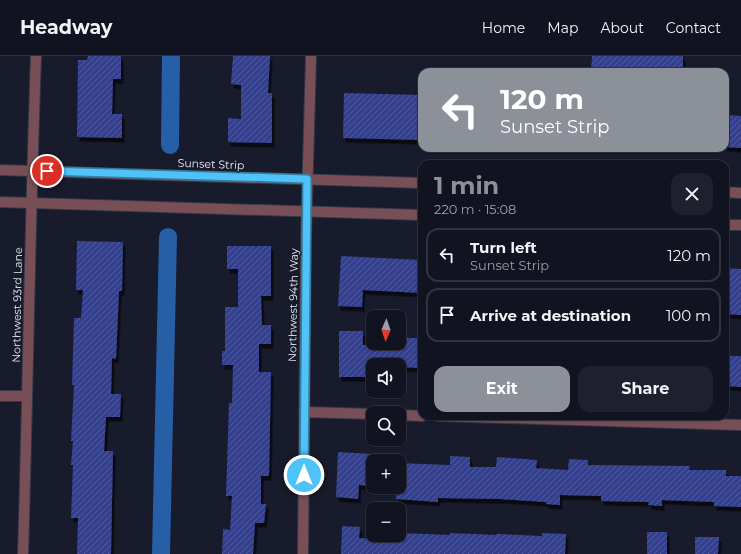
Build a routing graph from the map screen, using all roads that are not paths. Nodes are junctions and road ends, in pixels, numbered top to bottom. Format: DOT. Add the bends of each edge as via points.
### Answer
graph roads {
  1 [pos="36,56"];
  2 [pos="311,56"];
  3 [pos="0,170"];
  4 [pos="32,171"];
  5 [pos="307,179"];
  6 [pos="418,183"];
  7 [pos="729,192"];
  8 [pos="741,193"];
  9 [pos="0,202"];
  10 [pos="31,203"];
  11 [pos="306,211"];
  12 [pos="418,215"];
  13 [pos="729,225"];
  14 [pos="741,225"];
  15 [pos="0,396"];
  16 [pos="27,396"];
  17 [pos="304,412"];
  18 [pos="366,414"];
  19 [pos="406,415"];
  20 [pos="418,416"];
  21 [pos="573,420"];
  22 [pos="741,425"];
  23 [pos="23,554"];
  24 [pos="303,554"];
  1 -- 4 [label="street, Northwest 93rd Lane"];
  2 -- 5 [label="street, Northwest 94th Way"];
  3 -- 4 [label="street, Sunset Strip"];
  4 -- 5 [label="street, Sunset Strip"];
  4 -- 10 [label="street, Northwest 93rd Lane"];
  5 -- 6 [label="street, Sunset Strip"];
  5 -- 11 [label="street, Northwest 94th Way"];
  7 -- 8 [label="street"];
  9 -- 10 [label="street"];
  10 -- 11 [label="street"];
  10 -- 16 [label="street, Northwest 93rd Lane"];
  11 -- 12 [label="street"];
  11 -- 17 [label="street, Northwest 94th Way"];
  13 -- 14 [label="street"];
  15 -- 16 [label="street"];
  16 -- 23 [label="street, Northwest 93rd Lane"];
  17 -- 18 [label="street"];
  17 -- 24 [label="street, Northwest 94th Way"];
  19 -- 20 [label="street"];
  21 -- 22 [label="street"];
}
